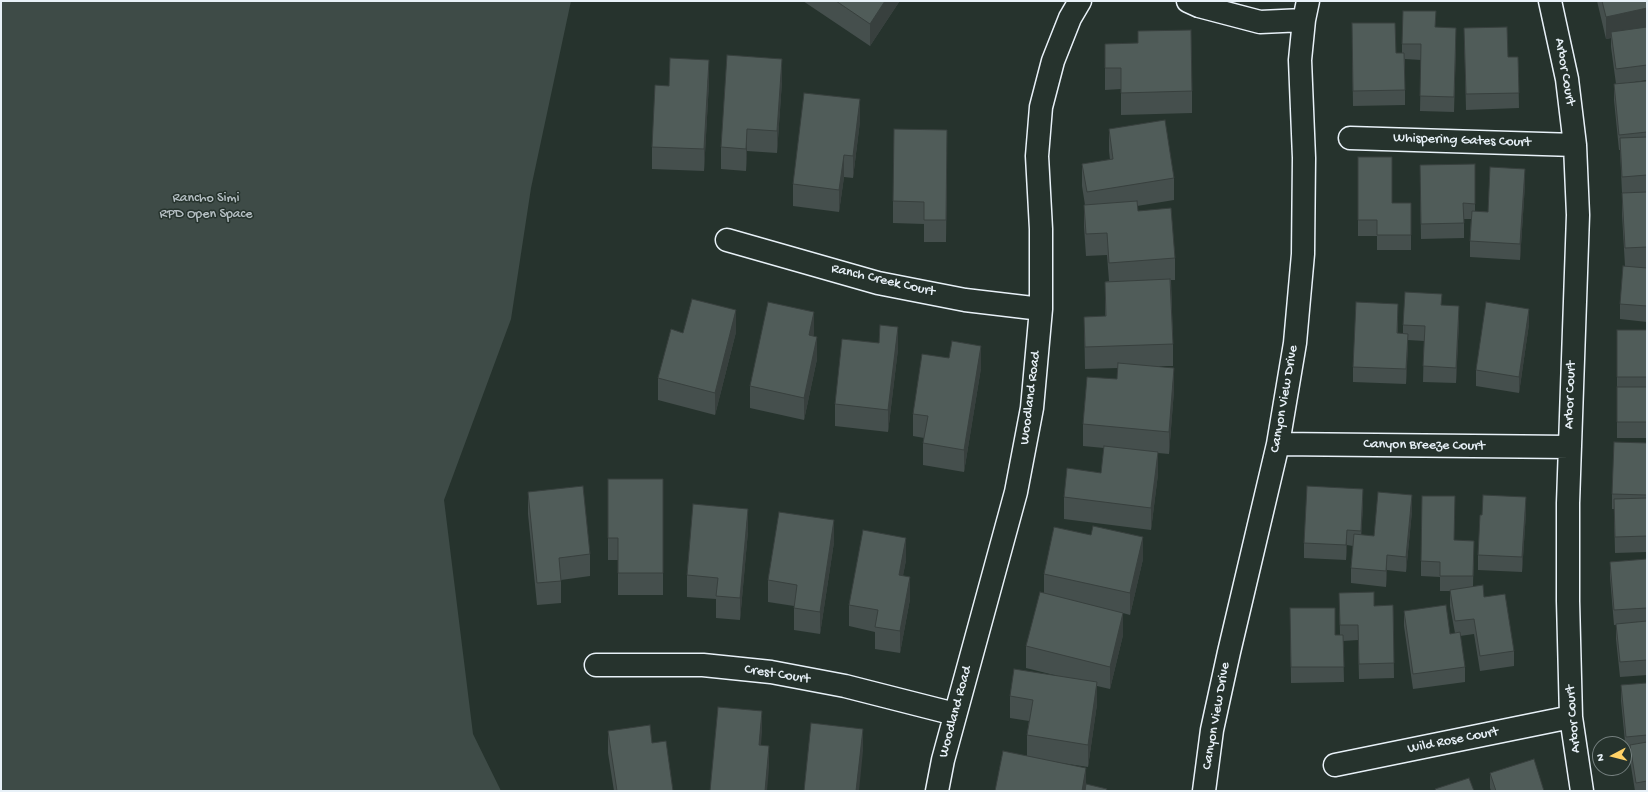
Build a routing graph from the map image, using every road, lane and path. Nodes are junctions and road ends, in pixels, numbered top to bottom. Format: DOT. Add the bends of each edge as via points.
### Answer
graph roads {
  1 [pos="1080,1"];
  2 [pos="1188,1"];
  3 [pos="1550,1"];
  4 [pos="1306,11"];
  5 [pos="1350,138"];
  6 [pos="1575,145"];
  7 [pos="727,240"];
  8 [pos="1041,309"];
  9 [pos="1278,444"];
  10 [pos="1570,447"];
  11 [pos="596,665"];
  12 [pos="955,714"];
  13 [pos="1571,718"];
  14 [pos="1335,765"];
  15 [pos="937,791"];
  16 [pos="1204,791"];
  17 [pos="1582,791"];
  1 -- 8 [label="street, Woodland Road" via="1070,18 1053,61 1041,107 1037,156 1041,229"];
  2 -- 4 [label="street" via="1260,22"];
  3 -- 6 [label="street, Arbor Court" via="1567,79"];
  4 -- 9 [label="street, Canyon View Drive" via="1300,60 1304,158 1303,254 1295,343"];
  5 -- 6 [label="street, Whispering Gates Court"];
  6 -- 10 [label="street, Arbor Court" via="1578,215"];
  7 -- 8 [label="street, Ranch Creek Court" via="878,283 964,300"];
  8 -- 12 [label="street, Woodland Road" via="1032,408 1016,492"];
  9 -- 10 [label="street, Canyon Breeze Court"];
  9 -- 16 [label="street, Canyon View Drive" via="1217,706"];
  10 -- 13 [label="street, Arbor Court" via="1568,601"];
  11 -- 12 [label="street, Crest Court" via="703,665 771,672 845,686"];
  12 -- 15 [label="street, Woodland Road"];
  13 -- 14 [label="street, Wild Rose Court"];
  13 -- 17 [label="street, Arbor Court"];
}
